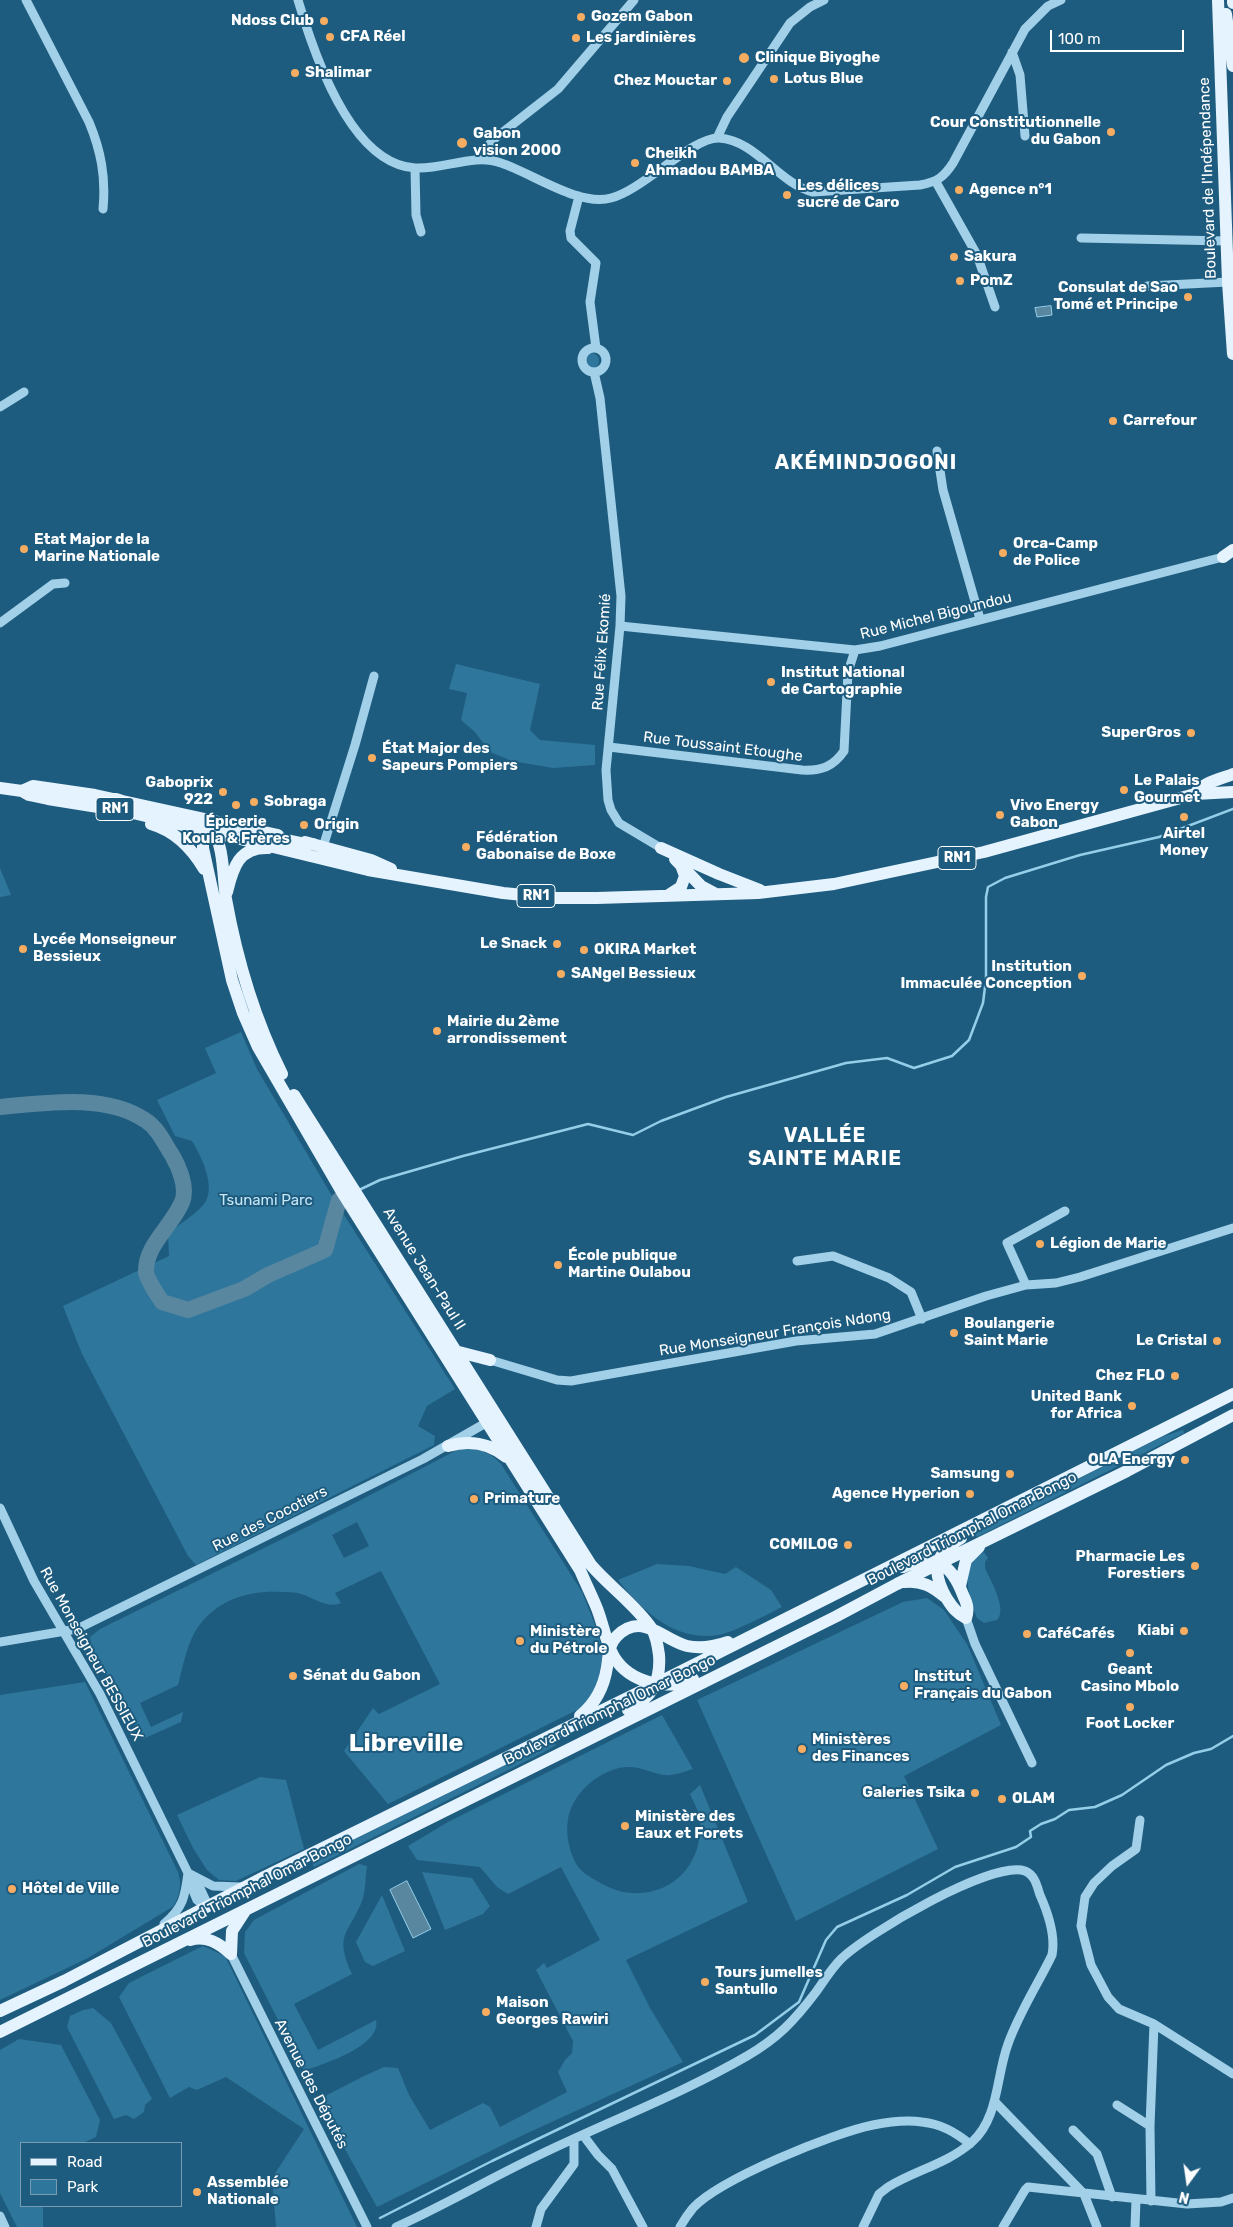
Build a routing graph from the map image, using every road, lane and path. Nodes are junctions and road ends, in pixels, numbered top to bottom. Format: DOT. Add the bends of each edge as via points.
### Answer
graph roads {
  1 [pos="26,0"];
  2 [pos="298,0"];
  3 [pos="634,0"];
  4 [pos="824,0"];
  5 [pos="1061,0"];
  6 [pos="1212,0"];
  7 [pos="1218,0"];
  8 [pos="1225,0"];
  9 [pos="1219,16"];
  10 [pos="1012,52"];
  11 [pos="1233,66"];
  12 [pos="1025,136"];
  13 [pos="717,138"];
  14 [pos="477,159"];
  15 [pos="415,168"];
  16 [pos="936,182"];
  17 [pos="579,196"];
  18 [pos="103,209"];
  19 [pos="421,232"];
  20 [pos="1081,238"];
  21 [pos="1227,241"];
  22 [pos="1228,282"];
  23 [pos="1147,286"];
  24 [pos="995,307"];
  25 [pos="596,348"];
  26 [pos="1233,354"];
  27 [pos="594,372"];
  28 [pos="24,392"];
  29 [pos="0,408"];
  30 [pos="937,451"];
  31 [pos="1230,555"];
  32 [pos="65,583"];
  33 [pos="980,619"];
  34 [pos="0,623"];
  35 [pos="620,626"];
  36 [pos="855,650"];
  37 [pos="374,676"];
  38 [pos="609,747"];
  39 [pos="1233,774"];
  40 [pos="0,788"];
  41 [pos="22,791"];
  42 [pos="1233,792"];
  43 [pos="1196,794"];
  44 [pos="116,799"];
  45 [pos="88,804"];
  46 [pos="211,830"];
  47 [pos="661,848"];
  48 [pos="286,849"];
  49 [pos="318,849"];
  50 [pos="694,863"];
  51 [pos="680,864"];
  52 [pos="211,880"];
  53 [pos="764,892"];
  54 [pos="710,894"];
  55 [pos="226,897"];
  56 [pos="664,897"];
  57 [pos="351,1194"];
  58 [pos="1066,1211"];
  59 [pos="1233,1228"];
  60 [pos="797,1261"];
  61 [pos="1026,1285"];
  62 [pos="922,1319"];
  63 [pos="455,1351"];
  64 [pos="490,1360"];
  65 [pos="474,1381"];
  66 [pos="1233,1394"];
  67 [pos="1233,1402"];
  68 [pos="1232,1415"];
  69 [pos="492,1420"];
  70 [pos="1158,1432"];
  71 [pos="448,1446"];
  72 [pos="513,1464"];
  73 [pos="1021,1501"];
  74 [pos="0,1508"];
  75 [pos="988,1539"];
  76 [pos="938,1563"];
  77 [pos="897,1584"];
  78 [pos="960,1586"];
  79 [pos="840,1591"];
  80 [pos="946,1598"];
  81 [pos="966,1618"];
  82 [pos="652,1628"];
  83 [pos="62,1631"];
  84 [pos="757,1632"];
  85 [pos="788,1640"];
  86 [pos="0,1642"];
  87 [pos="610,1646"];
  88 [pos="656,1684"];
  89 [pos="566,1728"];
  90 [pos="543,1761"];
  91 [pos="1032,1764"];
  92 [pos="1140,1820"];
  93 [pos="320,1872"];
  94 [pos="189,1873"];
  95 [pos="250,1885"];
  96 [pos="206,1907"];
  97 [pos="247,1908"];
  98 [pos="155,1933"];
  99 [pos="179,1943"];
  100 [pos="230,1954"];
  101 [pos="111,1978"];
  102 [pos="64,1981"];
  103 [pos="72,1998"];
  104 [pos="0,2011"];
  105 [pos="1154,2024"];
  106 [pos="0,2032"];
  107 [pos="1233,2074"];
  108 [pos="994,2102"];
  109 [pos="1117,2106"];
  110 [pos="1150,2126"];
  111 [pos="1072,2130"];
  112 [pos="583,2135"];
  113 [pos="574,2139"];
  114 [pos="970,2144"];
  115 [pos="1084,2194"];
  116 [pos="1112,2197"];
  117 [pos="1233,2198"];
  118 [pos="1136,2200"];
  119 [pos="1151,2201"];
  120 [pos="0,2216"];
  121 [pos="5,2227"];
  122 [pos="367,2227"];
  123 [pos="396,2227"];
  124 [pos="536,2227"];
  125 [pos="644,2227"];
  126 [pos="680,2227"];
  127 [pos="862,2227"];
  128 [pos="1003,2227"];
  129 [pos="1097,2227"];
  130 [pos="1135,2227"];
  1 -- 18 [label="street" via="98,143 104,172"];
  2 -- 15 [label="street" via="321,68 356,130 388,160"];
  3 -- 14 [label="street" via="558,89 494,139"];
  4 -- 13 [label="street" via="790,23 727,117"];
  5 -- 10 [label="street" via="1034,18"];
  6 -- 9 [label="street"];
  7 -- 9 [label="main road, Boulevard de l'Indépendance"];
  8 -- 11 [label="main road"];
  9 -- 21 [label="main road, Boulevard de l'Indépendance"];
  10 -- 12 [label="street" via="1020,75"];
  10 -- 16 [label="street" via="953,163"];
  13 -- 16 [label="street" via="738,143 813,192"];
  13 -- 17 [label="street" via="696,146 620,195 604,200"];
  14 -- 15 [label="street"];
  14 -- 17 [label="street" via="502,163"];
  15 -- 19 [label="street" via="416,215"];
  16 -- 24 [label="street" via="977,255"];
  17 -- 25 [label="street" via="570,231 571,238 596,263 590,302"];
  20 -- 21 [label="street"];
  21 -- 22 [label="main road, Boulevard de l'Indépendance"];
  22 -- 23 [label="street"];
  22 -- 26 [label="main road, Boulevard de l'Indépendance"];
  25 -- 27 [label="street" via="603,352 606,363"];
  25 -- 27 [label="street" via="588,349 581,359 584,367"];
  27 -- 35 [label="street, Rue Félix Ekomié" via="600,398 617,546"];
  28 -- 29 [label="street"];
  30 -- 33 [label="street" via="943,490"];
  31 -- 33 [label="street, Rue Michel Bigoundou"];
  32 -- 34 [label="street" via="53,584"];
  33 -- 36 [label="street, Rue Michel Bigoundou"];
  35 -- 36 [label="street, Rue Michel Bigoundou"];
  35 -- 38 [label="street, Rue Félix Ekomié"];
  36 -- 38 [label="street, Rue Toussaint Etoughe" via="848,672 844,751 828,767 816,771 802,770"];
  37 -- 49 [label="street"];
  38 -- 47 [label="street, Rue Félix Ekomié" via="607,790 614,817 628,830"];
  39 -- 43 [label="main road, RN1" via="1206,784"];
  40 -- 41 [label="main road, RN1"];
  41 -- 44 [label="main road, RN1" via="33,786"];
  41 -- 45 [label="main road, RN1" via="29,795"];
  42 -- 43 [label="main road, RN1"];
  43 -- 53 [label="main road, RN1" via="933,864 834,884"];
  44 -- 46 [label="main road" via="193,818"];
  44 -- 49 [label="main road, RN1"];
  45 -- 46 [label="main road, RN1"];
  45 -- 52 [label="main road" via="170,832 191,850"];
  46 -- 48 [label="main road, RN1"];
  46 -- 49 [label="main road" via="220,825"];
  46 -- 52 [label="main road, Avenue Jean-Paul II" via="202,844"];
  46 -- 55 [label="main road, Avenue Jean-Paul II" via="220,844"];
  47 -- 50 [label="main road"];
  47 -- 51 [label="main road"];
  48 -- 49 [label="main road, RN1"];
  48 -- 55 [label="main road" via="257,849 243,855 233,870"];
  49 -- 56 [label="main road, RN1" via="371,860 409,876 477,889 528,896"];
  50 -- 53 [label="main road"];
  50 -- 54 [label="main road" via="711,880"];
  51 -- 54 [label="main road"];
  51 -- 56 [label="main road" via="685,876 681,887"];
  52 -- 57 [label="main road, Avenue Jean-Paul II" via="225,953 246,1020 274,1076"];
  53 -- 54 [label="main road, RN1"];
  54 -- 56 [label="main road, RN1"];
  55 -- 57 [label="main road, Avenue Jean-Paul II" via="249,996 265,1039"];
  57 -- 63 [label="main road, Avenue Jean-Paul II"];
  57 -- 69 [label="main road, Avenue Jean-Paul II"];
  58 -- 61 [label="street" via="1007,1243"];
  59 -- 61 [label="street, Rue Monseigneur François Ndong" via="1080,1277"];
  60 -- 62 [label="street" via="833,1256 889,1278 911,1292"];
  61 -- 62 [label="street, Rue Monseigneur François Ndong"];
  62 -- 64 [label="street, Rue Monseigneur François Ndong" via="875,1334 796,1341 571,1381 556,1380"];
  63 -- 64 [label="main road"];
  63 -- 65 [label="main road, Avenue Jean-Paul II"];
  64 -- 65 [label="main road" via="478,1364 473,1373"];
  65 -- 69 [label="main road, Avenue Jean-Paul II"];
  66 -- 70 [label="main road, Boulevard Triomphal Omar Bongo"];
  67 -- 70 [label="main road" via="1189,1424"];
  68 -- 75 [label="main road, Boulevard Triomphal Omar Bongo"];
  69 -- 71 [label="street, Rue des Cocotiers"];
  69 -- 72 [label="main road, Avenue Jean-Paul II"];
  69 -- 82 [label="main road, Avenue Jean-Paul II" via="591,1565"];
  70 -- 73 [label="main road, Boulevard Triomphal Omar Bongo"];
  71 -- 72 [label="main road" via="468,1442 480,1444 495,1449"];
  71 -- 83 [label="street, Rue des Cocotiers" via="93,1622"];
  72 -- 87 [label="main road, Avenue Jean-Paul II" via="580,1570"];
  73 -- 76 [label="main road" via="947,1547"];
  73 -- 79 [label="main road, Boulevard Triomphal Omar Bongo"];
  74 -- 83 [label="street, Rue Monseigneur BESSIEUX"];
  75 -- 76 [label="main road, Boulevard Triomphal Omar Bongo"];
  75 -- 78 [label="main road" via="968,1557"];
  76 -- 77 [label="main road, Boulevard Triomphal Omar Bongo"];
  76 -- 78 [label="main road" via="948,1568"];
  76 -- 79 [label="main road" via="918,1561 873,1582"];
  76 -- 80 [label="main road" via="937,1576"];
  77 -- 80 [label="main road" via="920,1582"];
  77 -- 85 [label="main road, Boulevard Triomphal Omar Bongo"];
  78 -- 81 [label="main road" via="968,1606"];
  79 -- 84 [label="main road, Boulevard Triomphal Omar Bongo"];
  80 -- 81 [label="main road" via="956,1612"];
  81 -- 91 [label="street" via="975,1644"];
  82 -- 84 [label="main road" via="681,1644 692,1646 719,1645"];
  82 -- 87 [label="main road" via="628,1628"];
  82 -- 88 [label="main road" via="659,1653 660,1671"];
  83 -- 86 [label="street, Rue des Cocotiers"];
  83 -- 94 [label="street, Rue Monseigneur BESSIEUX" via="100,1694"];
  84 -- 88 [label="main road, Boulevard Triomphal Omar Bongo"];
  85 -- 88 [label="main road" via="743,1654 685,1683"];
  85 -- 90 [label="main road, Boulevard Triomphal Omar Bongo"];
  87 -- 88 [label="main road" via="615,1658 625,1668"];
  87 -- 89 [label="main road" via="599,1694 589,1708"];
  88 -- 89 [label="main road, Boulevard Triomphal Omar Bongo"];
  88 -- 90 [label="main road" via="643,1702 573,1738"];
  89 -- 95 [label="main road, Boulevard Triomphal Omar Bongo"];
  90 -- 93 [label="main road, Boulevard Triomphal Omar Bongo"];
  92 -- 105 [label="street" via="1136,1849 1112,1866 1088,1891 1083,1903 1081,1926 1091,1965 1113,2004"];
  93 -- 96 [label="main road" via="288,1880 230,1909"];
  93 -- 97 [label="main road, Boulevard Triomphal Omar Bongo"];
  94 -- 95 [label="street" via="218,1887"];
  94 -- 96 [label="street, Rue Monseigneur BESSIEUX" via="206,1901"];
  94 -- 98 [label="street" via="180,1908"];
  95 -- 96 [label="main road, Boulevard Triomphal Omar Bongo"];
  96 -- 98 [label="main road, Boulevard Triomphal Omar Bongo"];
  96 -- 101 [label="main road" via="195,1926 135,1957"];
  97 -- 99 [label="main road, Boulevard Triomphal Omar Bongo"];
  97 -- 100 [label="main road" via="232,1931"];
  98 -- 102 [label="main road, Boulevard Triomphal Omar Bongo"];
  99 -- 100 [label="main road" via="202,1938 217,1943"];
  99 -- 101 [label="main road, Boulevard Triomphal Omar Bongo"];
  100 -- 122 [label="street, Avenue des Députés"];
  101 -- 103 [label="main road, Boulevard Triomphal Omar Bongo"];
  102 -- 103 [label="main road"];
  102 -- 104 [label="main road, Boulevard Triomphal Omar Bongo"];
  103 -- 106 [label="main road, Boulevard Triomphal Omar Bongo"];
  105 -- 107 [label="street"];
  105 -- 110 [label="street"];
  108 -- 112 [label="street" via="1008,2045 1054,1945 1043,1901 1033,1876 1025,1871 1014,1870 984,1878 879,1929 840,1960 794,2020 765,2046 706,2080"];
  108 -- 114 [label="street" via="983,2129"];
  108 -- 115 [label="street"];
  109 -- 110 [label="street"];
  110 -- 119 [label="street"];
  111 -- 116 [label="street" via="1097,2154"];
  112 -- 113 [label="street"];
  112 -- 125 [label="street" via="612,2169"];
  113 -- 123 [label="street"];
  113 -- 124 [label="street" via="574,2164 541,2209"];
  114 -- 126 [label="street" via="941,2126 922,2122 871,2125 796,2153 724,2186 694,2207"];
  114 -- 127 [label="street" via="956,2155 888,2187 879,2194"];
  115 -- 116 [label="street"];
  115 -- 128 [label="street" via="1028,2187"];
  115 -- 129 [label="street"];
  116 -- 118 [label="street"];
  117 -- 119 [label="street" via="1207,2204"];
  118 -- 119 [label="street"];
  118 -- 130 [label="street"];
  120 -- 121 [label="street"];
}
